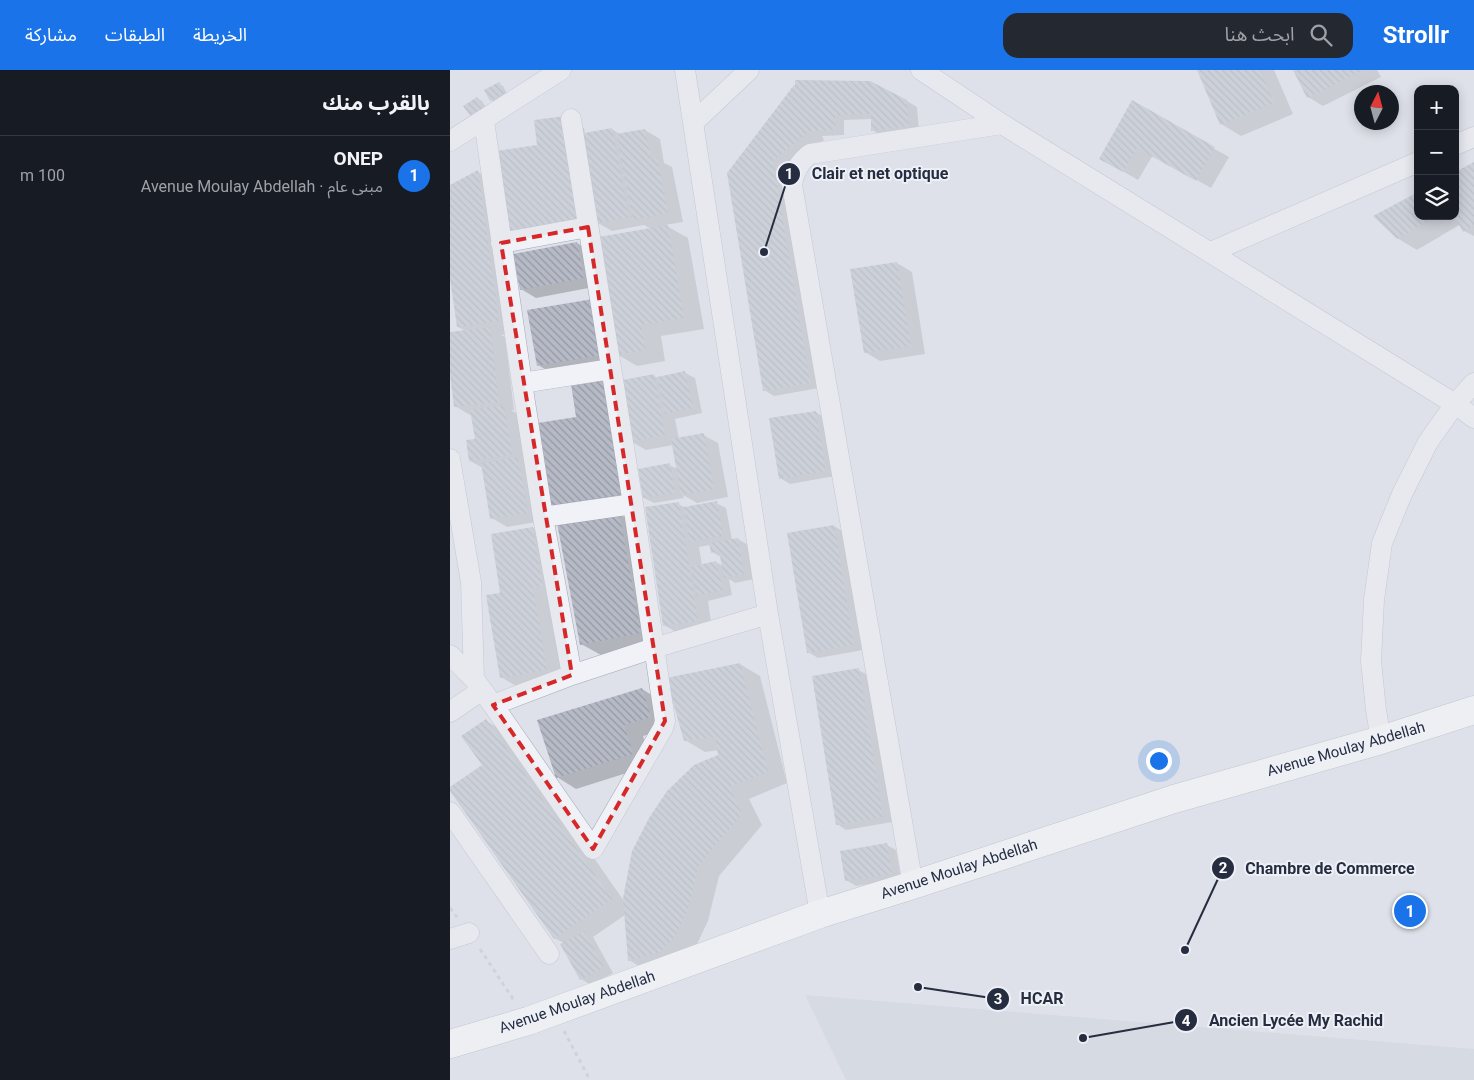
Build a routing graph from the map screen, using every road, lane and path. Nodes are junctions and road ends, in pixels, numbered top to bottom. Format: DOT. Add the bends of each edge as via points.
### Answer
graph roads {
  1 [pos="561,70"];
  2 [pos="685,70"];
  3 [pos="749,70"];
  4 [pos="921,70"];
  5 [pos="572,119"];
  6 [pos="484,121"];
  7 [pos="693,123"];
  8 [pos="1002,124"];
  9 [pos="1474,137"];
  10 [pos="450,142"];
  11 [pos="1459,143"];
  12 [pos="1414,164"];
  13 [pos="588,227"];
  14 [pos="501,243"];
  15 [pos="1211,252"];
  16 [pos="611,370"];
  17 [pos="522,383"];
  18 [pos="1474,383"];
  19 [pos="1455,404"];
  20 [pos="1474,418"];
  21 [pos="450,459"];
  22 [pos="633,504"];
  23 [pos="544,517"];
  24 [pos="768,614"];
  25 [pos="654,648"];
  26 [pos="450,655"];
  27 [pos="572,675"];
  28 [pos="483,691"];
  29 [pos="1474,710"];
  30 [pos="450,712"];
  31 [pos="1381,740"];
  32 [pos="450,812"];
  33 [pos="913,885"];
  34 [pos="450,908"];
  35 [pos="820,914"];
  36 [pos="469,933"];
  37 [pos="450,939"];
  38 [pos="548,954"];
  39 [pos="540,1016"];
  40 [pos="450,1044"];
  41 [pos="590,1080"];
  1 -- 6 [label="street"];
  2 -- 7 [label="street"];
  3 -- 7 [label="street"];
  4 -- 8 [label="street"];
  5 -- 13 [label="street"];
  6 -- 10 [label="street"];
  6 -- 14 [label="street"];
  7 -- 24 [label="street"];
  8 -- 15 [label="street"];
  8 -- 33 [label="street" via="810,154 799,165 792,185"];
  9 -- 11 [label="street"];
  12 -- 15 [label="street"];
  13 -- 14 [label="street"];
  13 -- 16 [label="street"];
  14 -- 17 [label="street"];
  15 -- 19 [label="street"];
  16 -- 17 [label="street"];
  16 -- 22 [label="street"];
  17 -- 23 [label="street"];
  18 -- 19 [label="street"];
  19 -- 20 [label="street"];
  19 -- 31 [label="street" via="1428,442 1382,543 1374,600 1372,661"];
  21 -- 28 [label="street" via="471,582"];
  22 -- 23 [label="street"];
  22 -- 25 [label="street"];
  23 -- 27 [label="street"];
  24 -- 25 [label="street"];
  24 -- 35 [label="street"];
  25 -- 27 [label="street"];
  25 -- 28 [label="street" via="665,721 663,728 593,850"];
  26 -- 28 [label="street"];
  27 -- 28 [label="street"];
  28 -- 30 [label="street"];
  29 -- 31 [label="main road, Avenue Moulay Abdellah"];
  31 -- 33 [label="main road, Avenue Moulay Abdellah" via="1174,799"];
  32 -- 38 [label="street"];
  33 -- 35 [label="main road, Avenue Moulay Abdellah"];
  34 -- 36 [label="path"];
  35 -- 39 [label="main road, Avenue Moulay Abdellah"];
  36 -- 37 [label="street"];
  36 -- 39 [label="path"];
  39 -- 40 [label="main road, Avenue Moulay Abdellah"];
  39 -- 41 [label="path"];
}
